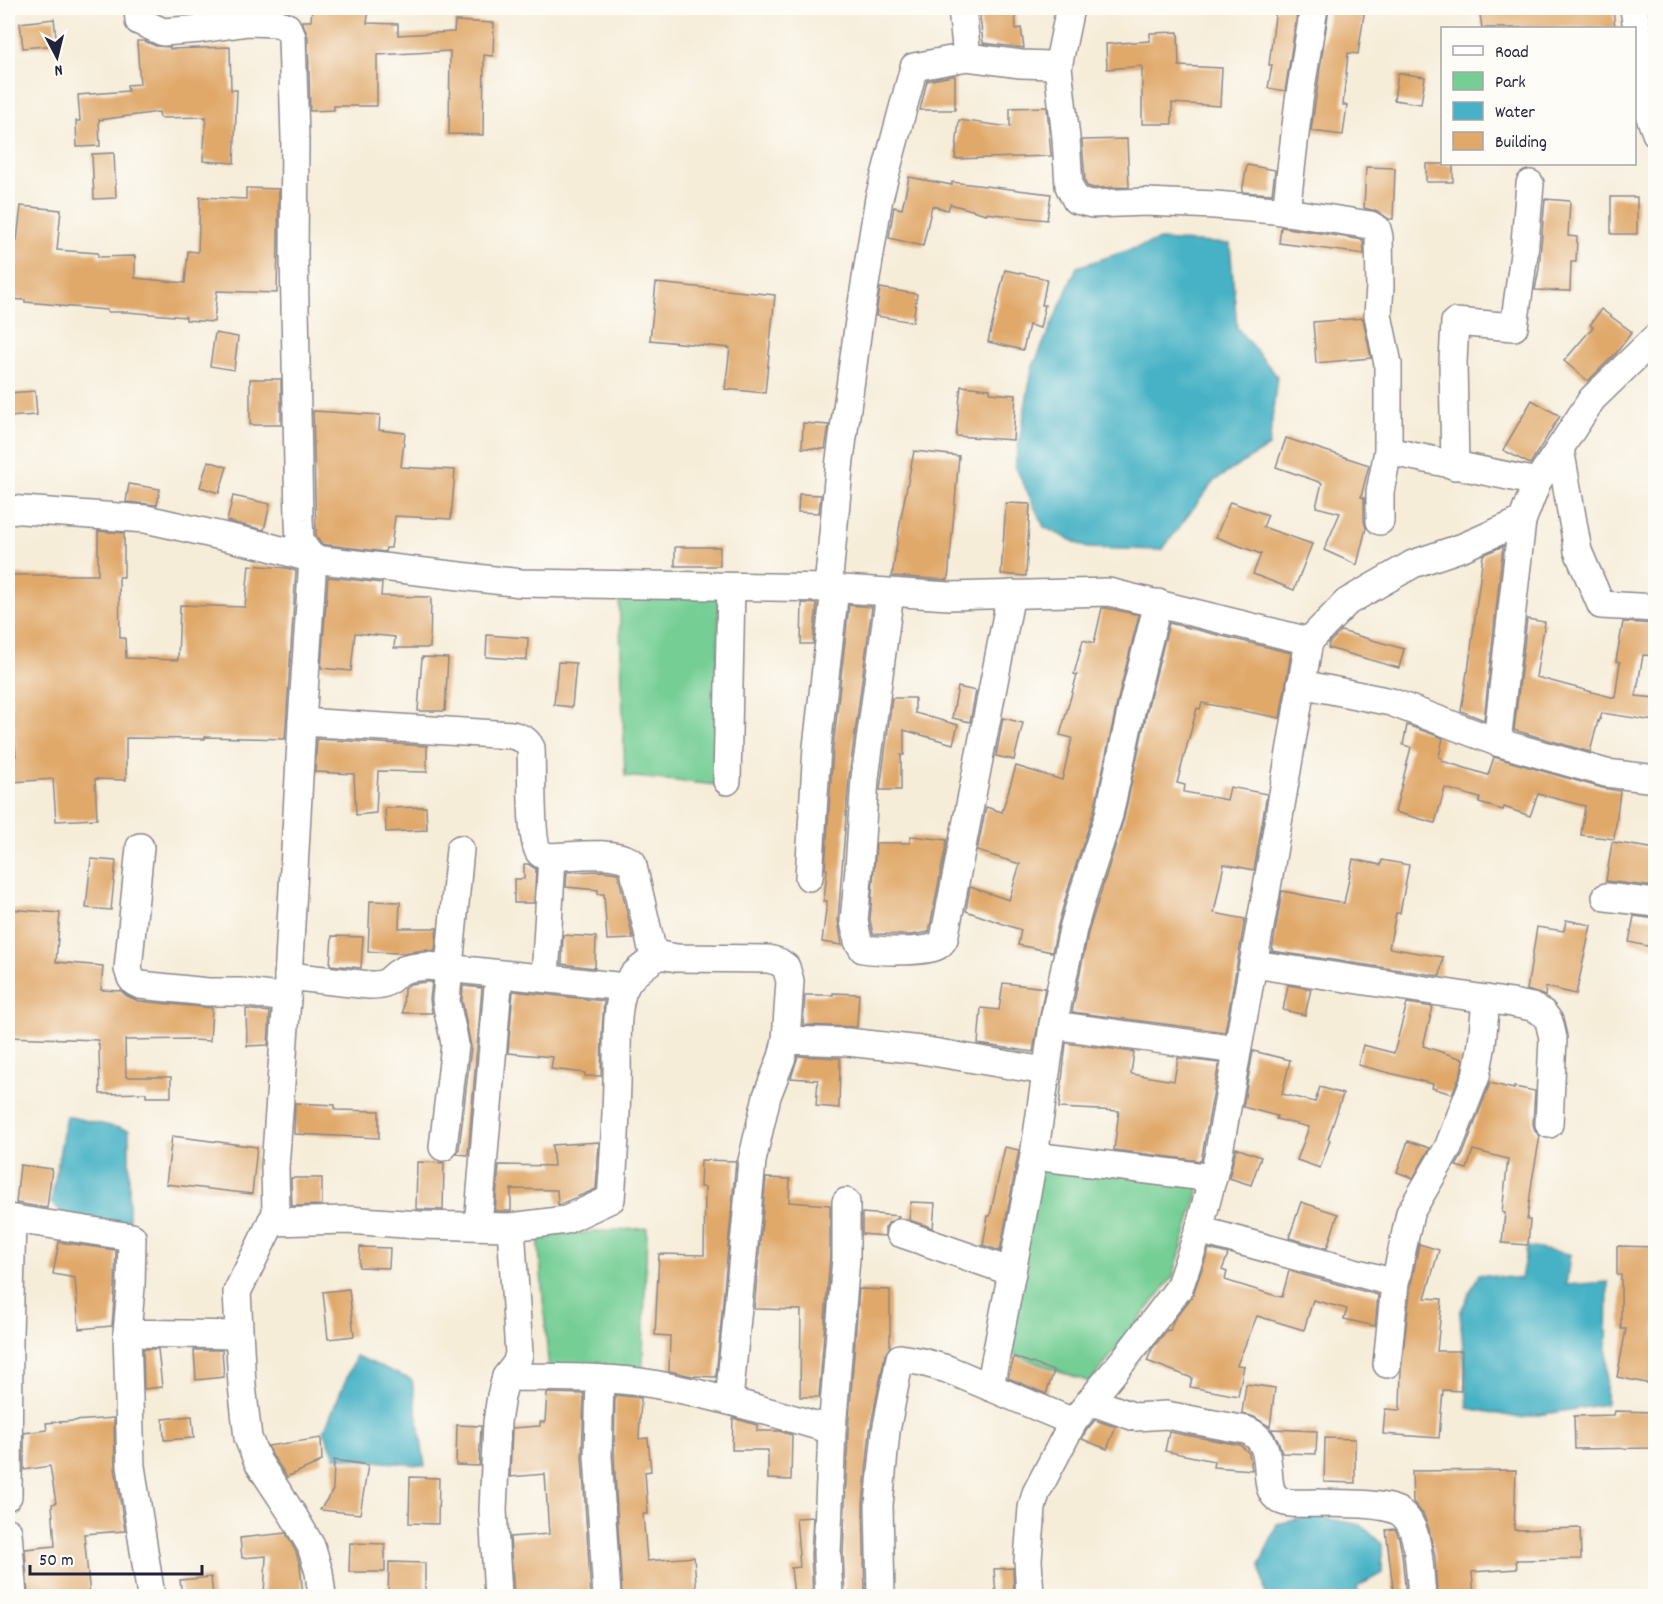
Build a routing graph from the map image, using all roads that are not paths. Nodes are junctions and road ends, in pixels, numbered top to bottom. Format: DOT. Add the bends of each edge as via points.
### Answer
graph roads {
  1 [pos="138,8"];
  2 [pos="962,8"];
  3 [pos="1070,8"];
  4 [pos="1314,8"];
  5 [pos="1634,8"];
  6 [pos="230,16"];
  7 [pos="967,57"];
  8 [pos="1058,67"];
  9 [pos="1656,133"];
  10 [pos="1530,184"];
  11 [pos="1286,212"];
  12 [pos="1656,337"];
  13 [pos="1560,448"];
  14 [pos="1388,451"];
  15 [pos="1455,466"];
  16 [pos="1537,482"];
  17 [pos="8,509"];
  18 [pos="1380,521"];
  19 [pos="1522,521"];
  20 [pos="313,559"];
  21 [pos="731,587"];
  22 [pos="832,589"];
  23 [pos="890,593"];
  24 [pos="1011,594"];
  25 [pos="1158,603"];
  26 [pos="1656,608"];
  27 [pos="1309,641"];
  28 [pos="1301,684"];
  29 [pos="302,722"];
  30 [pos="1497,742"];
  31 [pos="1656,779"];
  32 [pos="727,781"];
  33 [pos="140,847"];
  34 [pos="460,849"];
  35 [pos="552,857"];
  36 [pos="809,877"];
  37 [pos="1606,897"];
  38 [pos="1656,903"];
  39 [pos="659,955"];
  40 [pos="1252,964"];
  41 [pos="448,968"];
  42 [pos="499,974"];
  43 [pos="545,978"];
  44 [pos="288,987"];
  45 [pos="625,987"];
  46 [pos="1486,999"];
  47 [pos="1053,1025"];
  48 [pos="786,1041"];
  49 [pos="1237,1050"];
  50 [pos="1045,1071"];
  51 [pos="1549,1124"];
  52 [pos="443,1147"];
  53 [pos="1034,1156"];
  54 [pos="1213,1178"];
  55 [pos="846,1202"];
  56 [pos="10,1218"];
  57 [pos="272,1222"];
  58 [pos="478,1226"];
  59 [pos="512,1227"];
  60 [pos="1198,1230"];
  61 [pos="900,1233"];
  62 [pos="1012,1272"];
  63 [pos="1395,1283"];
  64 [pos="127,1333"];
  65 [pos="239,1335"];
  66 [pos="1388,1364"];
  67 [pos="506,1377"];
  68 [pos="600,1379"];
  69 [pos="990,1387"];
  70 [pos="729,1401"];
  71 [pos="1090,1401"];
  72 [pos="1073,1422"];
  73 [pos="832,1430"];
  74 [pos="8,1496"];
  75 [pos="8,1532"];
  76 [pos="13,1596"];
  77 [pos="151,1596"];
  78 [pos="322,1596"];
  79 [pos="498,1596"];
  80 [pos="606,1596"];
  81 [pos="829,1596"];
  82 [pos="881,1596"];
  83 [pos="1030,1596"];
  84 [pos="1422,1596"];
  1 -- 6 [label="street" via="140,21 163,32 201,29"];
  2 -- 7 [label="street"];
  3 -- 8 [label="street"];
  4 -- 11 [label="street"];
  5 -- 9 [label="street" via="1649,114"];
  6 -- 20 [label="street" via="248,22 277,23 287,27 292,37 299,520 300,542"];
  7 -- 8 [label="street"];
  7 -- 22 [label="street" via="914,67 879,198 840,459"];
  8 -- 11 [label="street" via="1069,186 1076,200 1092,204 1146,202"];
  10 -- 15 [label="street" via="1514,327 1455,322"];
  11 -- 14 [label="street" via="1377,229 1378,315 1388,364"];
  12 -- 13 [label="street" via="1592,399"];
  13 -- 16 [label="street"];
  13 -- 26 [label="street" via="1578,551 1601,605"];
  14 -- 15 [label="street"];
  14 -- 18 [label="street" via="1380,492"];
  15 -- 16 [label="street"];
  16 -- 19 [label="street"];
  17 -- 20 [label="street" via="146,519"];
  19 -- 27 [label="street" via="1413,564 1347,602"];
  19 -- 30 [label="street"];
  20 -- 21 [label="street" via="521,583"];
  20 -- 29 [label="street"];
  21 -- 22 [label="street"];
  21 -- 32 [label="street"];
  22 -- 23 [label="street"];
  22 -- 36 [label="street"];
  23 -- 24 [label="street"];
  23 -- 24 [label="street" via="865,778 854,921 862,949 874,951 920,950 936,947 944,939"];
  24 -- 25 [label="street" via="1109,592"];
  25 -- 27 [label="street"];
  25 -- 47 [label="street" via="1109,815 1072,929"];
  27 -- 28 [label="street"];
  28 -- 30 [label="street" via="1391,702"];
  28 -- 40 [label="street"];
  29 -- 35 [label="street" via="512,735 528,741 536,843 538,852"];
  29 -- 44 [label="street"];
  30 -- 31 [label="street" via="1606,773"];
  33 -- 44 [label="street" via="128,969 134,982 208,992"];
  34 -- 41 [label="street"];
  35 -- 39 [label="street" via="615,856 632,862 652,950"];
  35 -- 43 [label="street"];
  37 -- 38 [label="street"];
  39 -- 45 [label="street" via="632,976"];
  39 -- 48 [label="street" via="779,962 786,967 790,981"];
  40 -- 46 [label="street"];
  40 -- 49 [label="street"];
  41 -- 42 [label="street"];
  41 -- 44 [label="street" via="404,970 381,985"];
  41 -- 52 [label="street" via="446,1000 455,1045"];
  42 -- 43 [label="street"];
  42 -- 58 [label="street"];
  43 -- 45 [label="street"];
  44 -- 57 [label="street" via="275,1168 276,1212"];
  45 -- 59 [label="street" via="617,1029 611,1199 566,1221"];
  46 -- 51 [label="street" via="1532,1007 1549,1021 1554,1038"];
  46 -- 63 [label="street" via="1476,1076 1448,1148 1410,1213"];
  47 -- 49 [label="street"];
  47 -- 50 [label="street"];
  48 -- 50 [label="street" via="848,1042 921,1050"];
  48 -- 70 [label="street" via="767,1096 752,1161"];
  49 -- 54 [label="street"];
  50 -- 53 [label="street"];
  53 -- 54 [label="street"];
  53 -- 62 [label="street"];
  54 -- 60 [label="street"];
  55 -- 73 [label="street" via="846,1258"];
  56 -- 64 [label="street" via="132,1237"];
  56 -- 74 [label="street"];
  57 -- 58 [label="street" via="347,1220"];
  57 -- 65 [label="street" via="237,1292"];
  58 -- 59 [label="street"];
  59 -- 67 [label="street" via="519,1354"];
  60 -- 63 [label="street"];
  60 -- 71 [label="street" via="1179,1288"];
  61 -- 62 [label="street"];
  62 -- 69 [label="street"];
  63 -- 66 [label="street"];
  64 -- 65 [label="street"];
  64 -- 77 [label="street" via="131,1466"];
  65 -- 78 [label="street" via="248,1437 258,1462 311,1546"];
  67 -- 68 [label="street"];
  67 -- 79 [label="street" via="497,1422 493,1510"];
  68 -- 70 [label="street" via="652,1384"];
  68 -- 80 [label="street" via="598,1456"];
  69 -- 72 [label="street"];
  69 -- 82 [label="street" via="947,1369 900,1358 886,1431 879,1504"];
  70 -- 73 [label="street"];
  71 -- 72 [label="street"];
  71 -- 84 [label="street" via="1135,1417 1166,1415 1256,1434 1266,1453 1273,1494 1279,1500 1382,1506 1400,1512 1410,1521 1415,1536"];
  72 -- 83 [label="street" via="1032,1508"];
  73 -- 81 [label="street"];
  75 -- 76 [label="street"];
}
